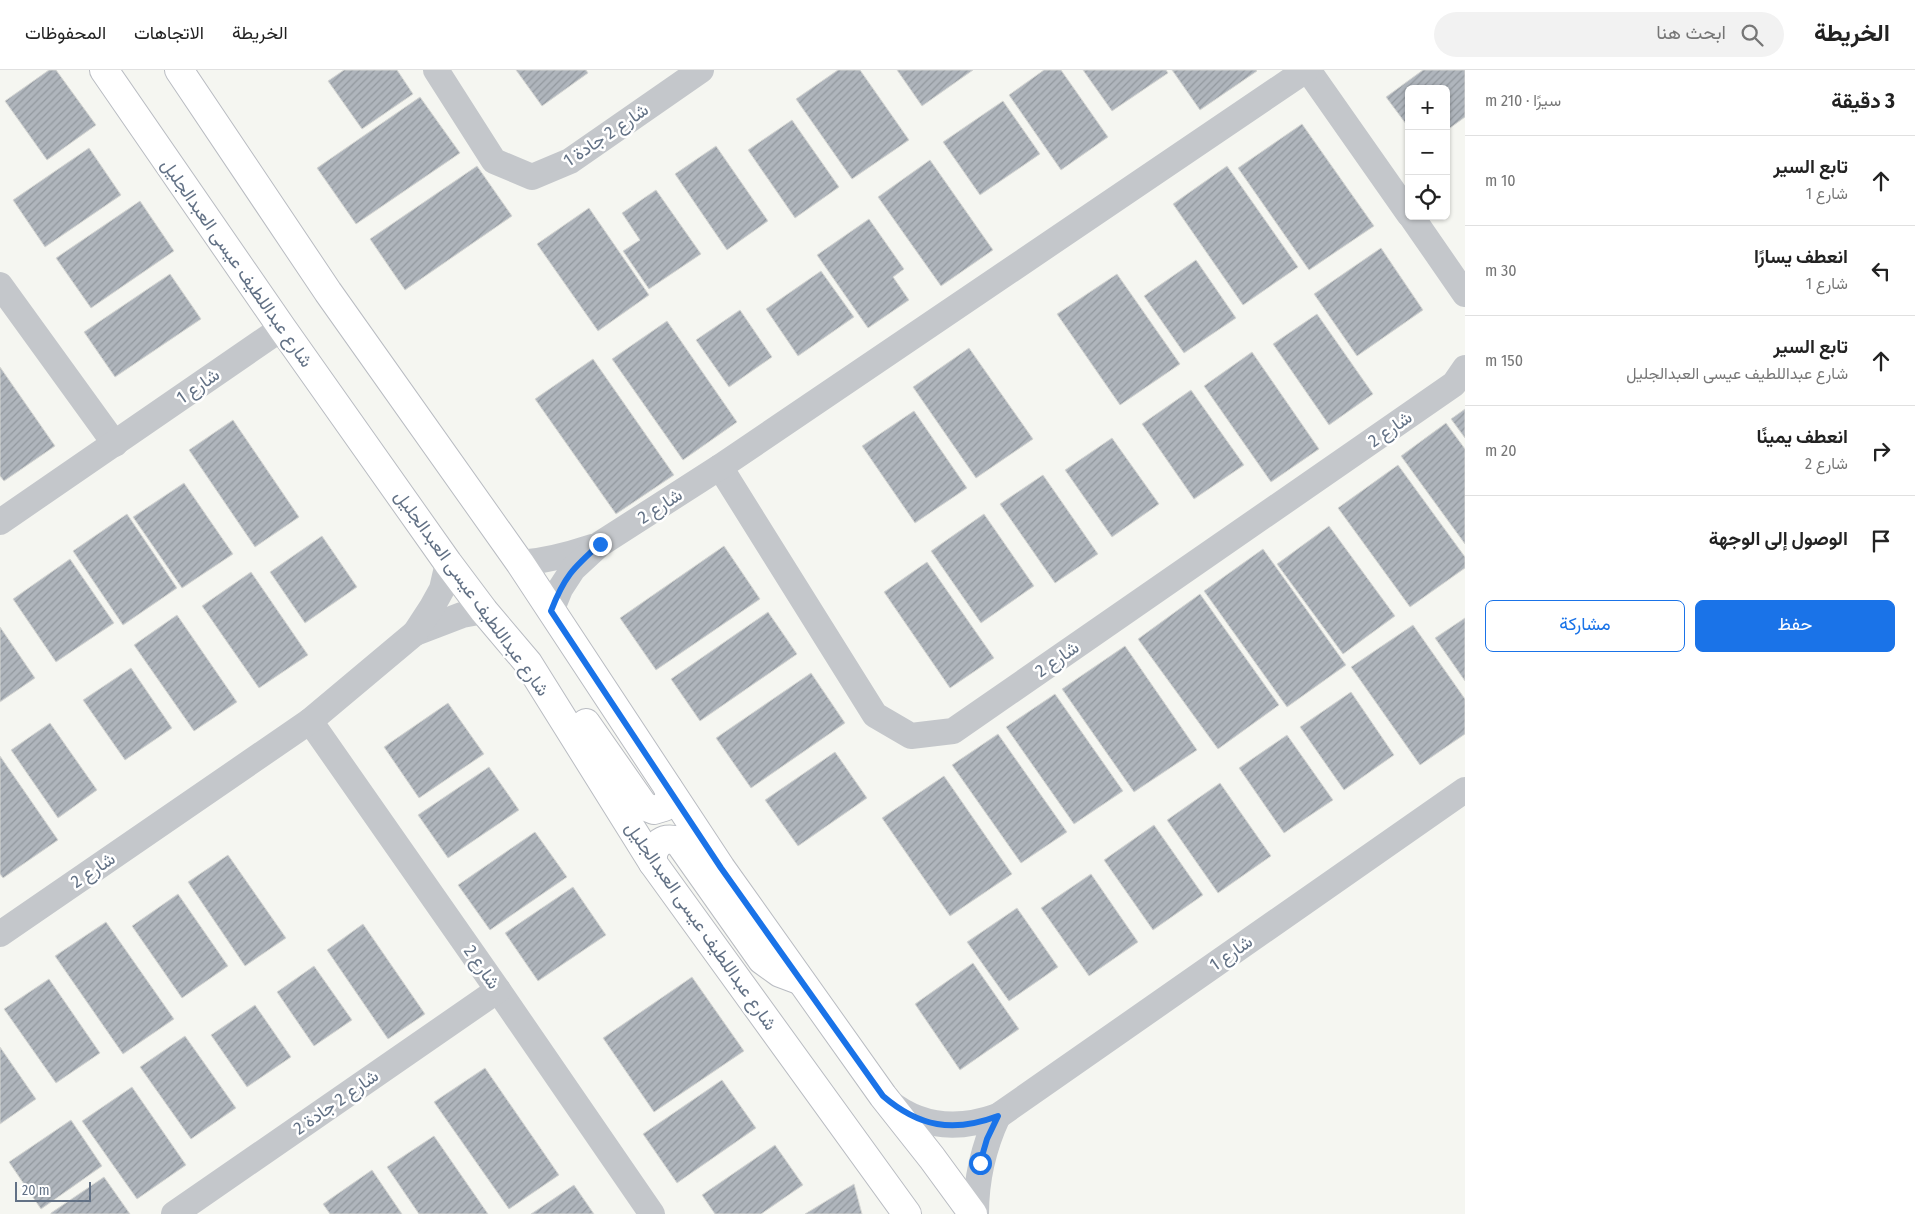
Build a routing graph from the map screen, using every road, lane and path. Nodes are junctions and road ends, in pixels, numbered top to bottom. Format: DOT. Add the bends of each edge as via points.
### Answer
graph roads {
  1 [pos="104,70"];
  2 [pos="179,70"];
  3 [pos="436,70"];
  4 [pos="701,70"];
  5 [pos="1307,70"];
  6 [pos="1405,208"];
  7 [pos="1413,220"];
  8 [pos="0,285"];
  9 [pos="1465,294"];
  10 [pos="282,328"];
  11 [pos="1465,368"];
  12 [pos="115,444"];
  13 [pos="720,467"];
  14 [pos="0,522"];
  15 [pos="600,544"];
  16 [pos="448,563"];
  17 [pos="520,563"];
  18 [pos="484,611"];
  19 [pos="551,611"];
  20 [pos="415,633"];
  21 [pos="528,663"];
  22 [pos="310,721"];
  23 [pos="668,788"];
  24 [pos="1465,790"];
  25 [pos="653,863"];
  26 [pos="0,934"];
  27 [pos="800,980"];
  28 [pos="498,990"];
  29 [pos="883,1096"];
  30 [pos="998,1116"];
  31 [pos="174,1214"];
  32 [pos="652,1214"];
  33 [pos="907,1214"];
  34 [pos="975,1214"];
  1 -- 10 [label="street, شارع عبداللطيف عيسى العبدالجليل"];
  2 -- 17 [label="street" via="328,292"];
  3 -- 4 [label="street, شارع 2 جادة 1" via="494,161 532,177 570,161"];
  5 -- 6 [label="street, شارع 2"];
  5 -- 13 [label="street, شارع 2"];
  7 -- 9 [label="street, شارع 2"];
  8 -- 12 [label="street"];
  10 -- 12 [label="street, شارع 1"];
  10 -- 16 [label="street, شارع عبداللطيف عيسى العبدالجليل"];
  11 -- 13 [label="street, شارع 2" via="1454,384 953,731 911,736 875,715"];
  12 -- 14 [label="street, شارع 1"];
  13 -- 15 [label="street, شارع 2"];
  15 -- 17 [label="street, شارع 2" via="565,556"];
  15 -- 19 [label="street, شارع 2" via="573,569"];
  16 -- 18 [label="street, شارع عبداللطيف عيسى العبدالجليل"];
  16 -- 20 [label="street, شارع 2" via="442,589"];
  17 -- 19 [label="street"];
  18 -- 20 [label="street, شارع 2" via="462,615"];
  18 -- 21 [label="street, شارع عبداللطيف عيسى العبدالجليل"];
  19 -- 23 [label="street"];
  20 -- 22 [label="street, شارع 2"];
  21 -- 23 [label="street" via="583,718 644,806 654,810 664,807 670,797"];
  21 -- 25 [label="street, شارع عبداللطيف عيسى العبدالجليل"];
  22 -- 26 [label="street, شارع 2"];
  22 -- 28 [label="street, شارع 2"];
  23 -- 27 [label="street"];
  24 -- 30 [label="street, شارع 1"];
  25 -- 27 [label="street" via="653,852 659,844 668,839 678,841 762,960 780,973"];
  25 -- 33 [label="street, شارع عبداللطيف عيسى العبدالجليل"];
  27 -- 29 [label="street"];
  28 -- 31 [label="street, شارع 2 جادة 2"];
  28 -- 32 [label="street, شارع 2"];
  29 -- 30 [label="street, شارع 1" via="909,1115 940,1125 971,1124"];
  29 -- 34 [label="street"];
  30 -- 34 [label="street, شارع 1" via="980,1163"];
}
